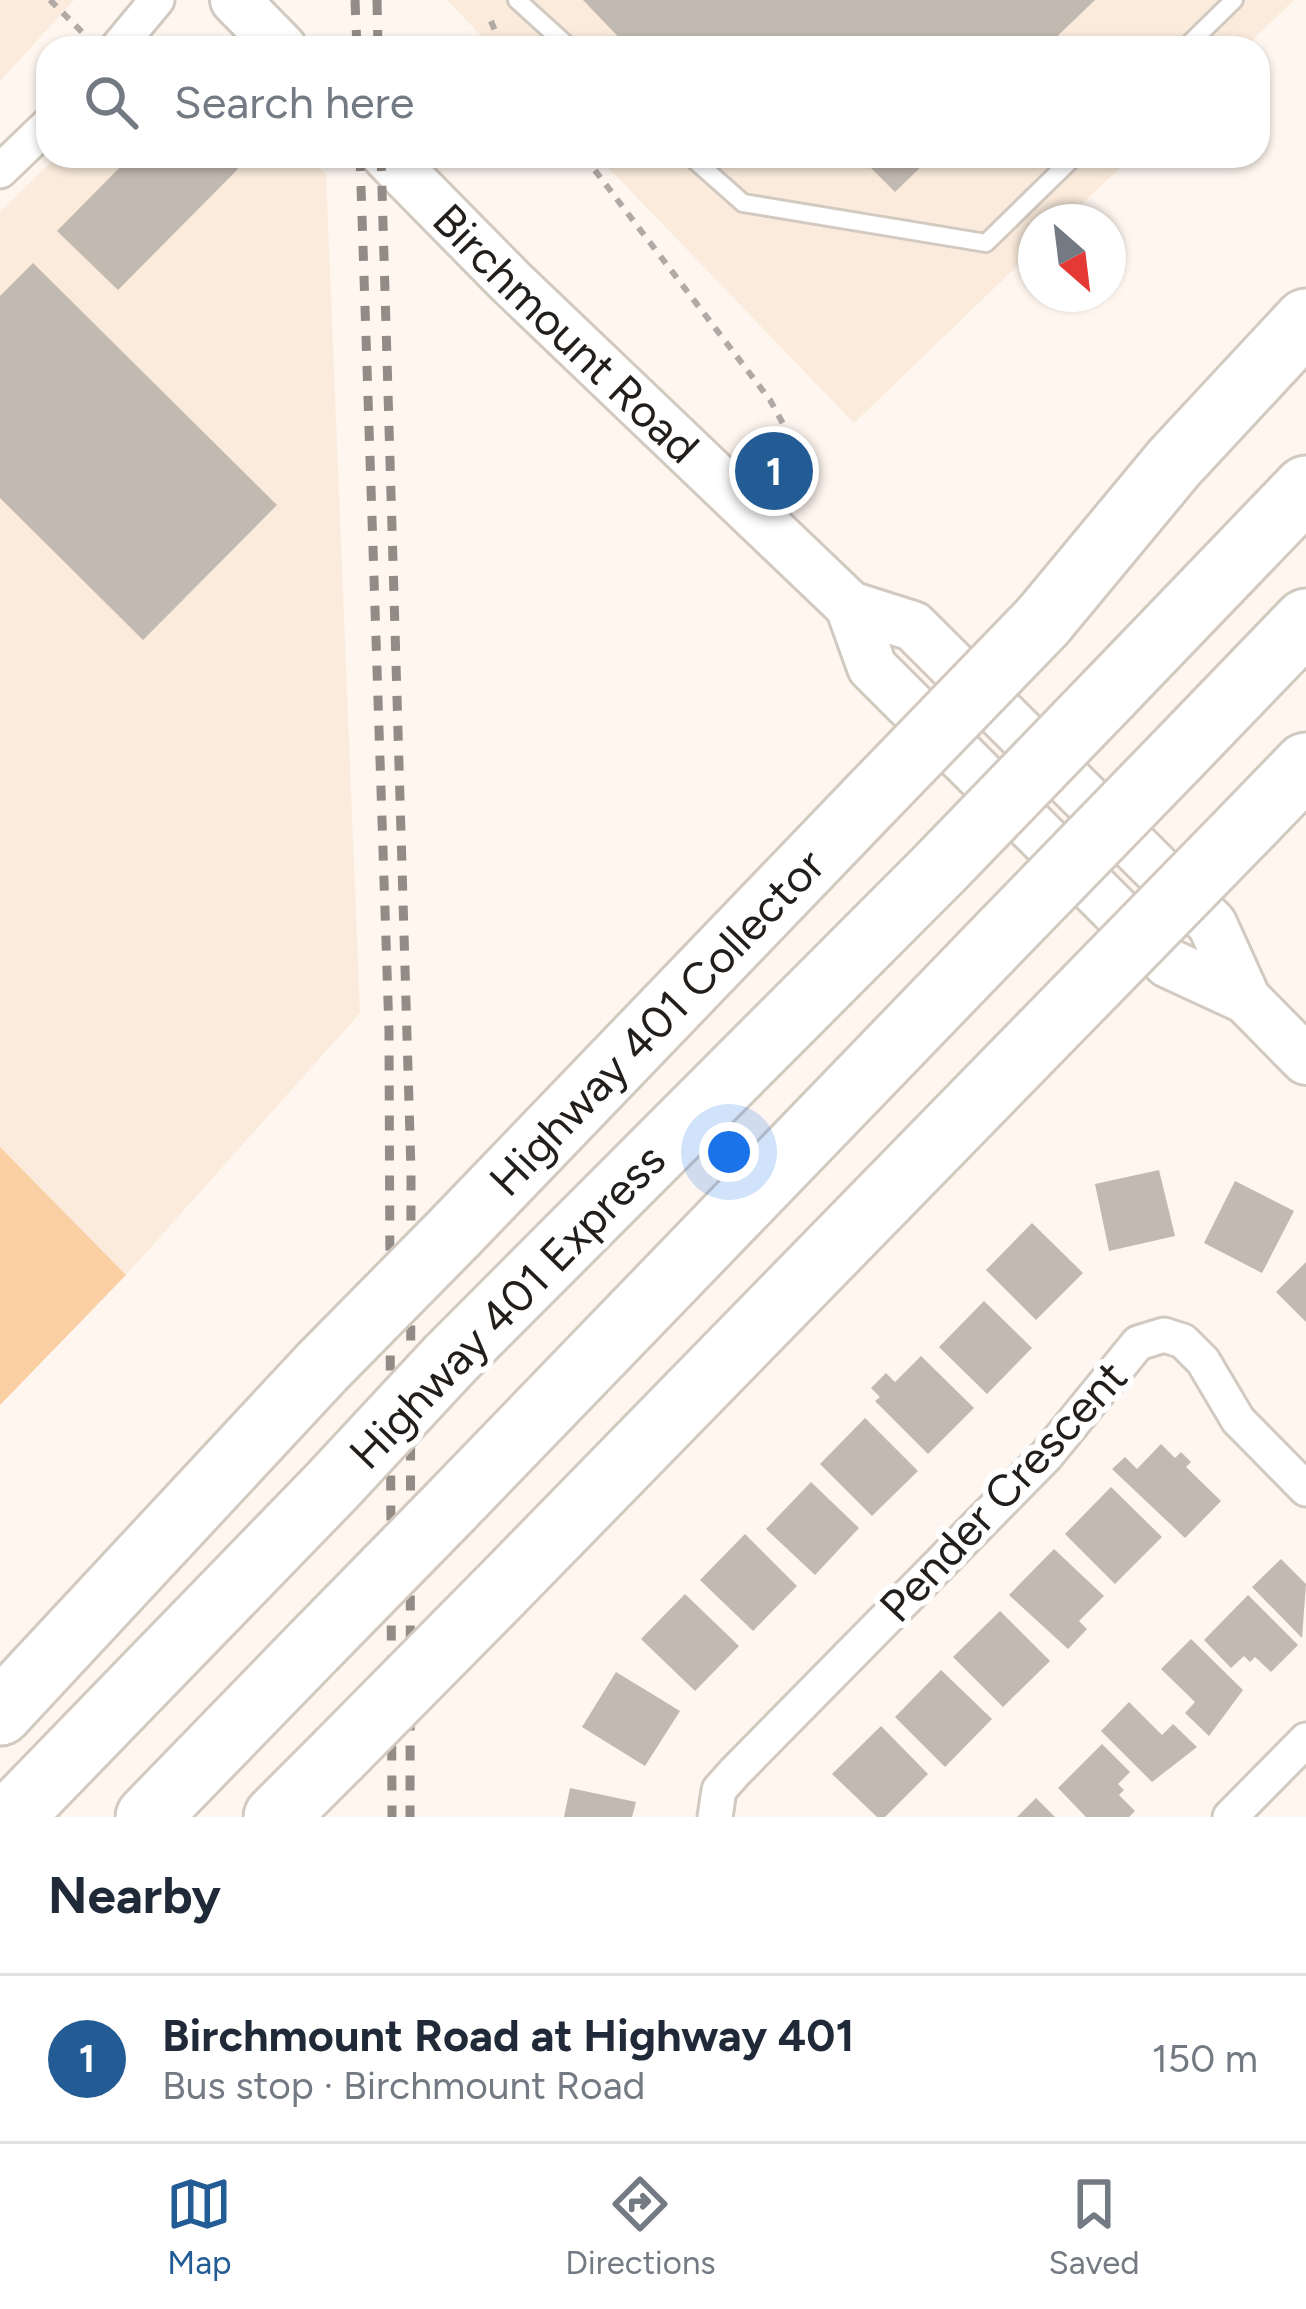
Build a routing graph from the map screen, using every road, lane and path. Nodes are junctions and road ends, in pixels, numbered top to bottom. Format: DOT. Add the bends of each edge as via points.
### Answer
graph roads {
  1 [pos="50,0"];
  2 [pos="158,0"];
  3 [pos="235,0"];
  4 [pos="517,0"];
  5 [pos="1234,0"];
  6 [pos="491,21"];
  7 [pos="86,36"];
  8 [pos="127,36"];
  9 [pos="270,36"];
  10 [pos="497,36"];
  11 [pos="557,36"];
  12 [pos="1197,36"];
  13 [pos="36,136"];
  14 [pos="400,168"];
  15 [pos="593,168"];
  16 [pos="704,168"];
  17 [pos="1063,168"];
  18 [pos="0,171"];
  19 [pos="1306,309"];
  20 [pos="1306,321"];
  21 [pos="1306,332"];
  22 [pos="1174,463"];
  23 [pos="802,484"];
  24 [pos="1306,488"];
  25 [pos="1306,621"];
  26 [pos="1306,765"];
  27 [pos="1306,1060"];
  28 [pos="308,1382"];
  29 [pos="1306,1489"];
  30 [pos="0,1672"];
  31 [pos="0,1713"];
  32 [pos="1306,1740"];
  33 [pos="11,1817"];
  34 [pos="148,1817"];
  35 [pos="276,1817"];
  36 [pos="715,1817"];
  37 [pos="1230,1817"];
  1 -- 7 [label="path"];
  2 -- 8 [label="street"];
  3 -- 9 [label="main road"];
  4 -- 11 [label="lane"];
  5 -- 12 [label="lane"];
  6 -- 10 [label="path"];
  13 -- 18 [label="street"];
  14 -- 27 [label="main road, Birchmount Road" via="850,606 913,626 1212,924 1246,998"];
  15 -- 23 [label="path" via="770,400 803,460"];
  16 -- 17 [label="lane" via="743,203 986,243"];
  19 -- 22 [label="highway"];
  20 -- 22 [label="highway, Highway 401 Collector"];
  21 -- 22 [label="highway"];
  22 -- 28 [label="highway, Highway 401 Collector, bridge" via="1043,621"];
  24 -- 33 [label="highway, Highway 401 Express, bridge"];
  25 -- 34 [label="highway, bridge"];
  26 -- 35 [label="highway, bridge"];
  28 -- 30 [label="highway"];
  28 -- 31 [label="highway, Highway 401 Collector"];
  29 -- 36 [label="street, Pender Crescent" via="1238,1420 1183,1341 1164,1335 1138,1343 1046,1456 735,1772 719,1790"];
  32 -- 37 [label="street"];
}
